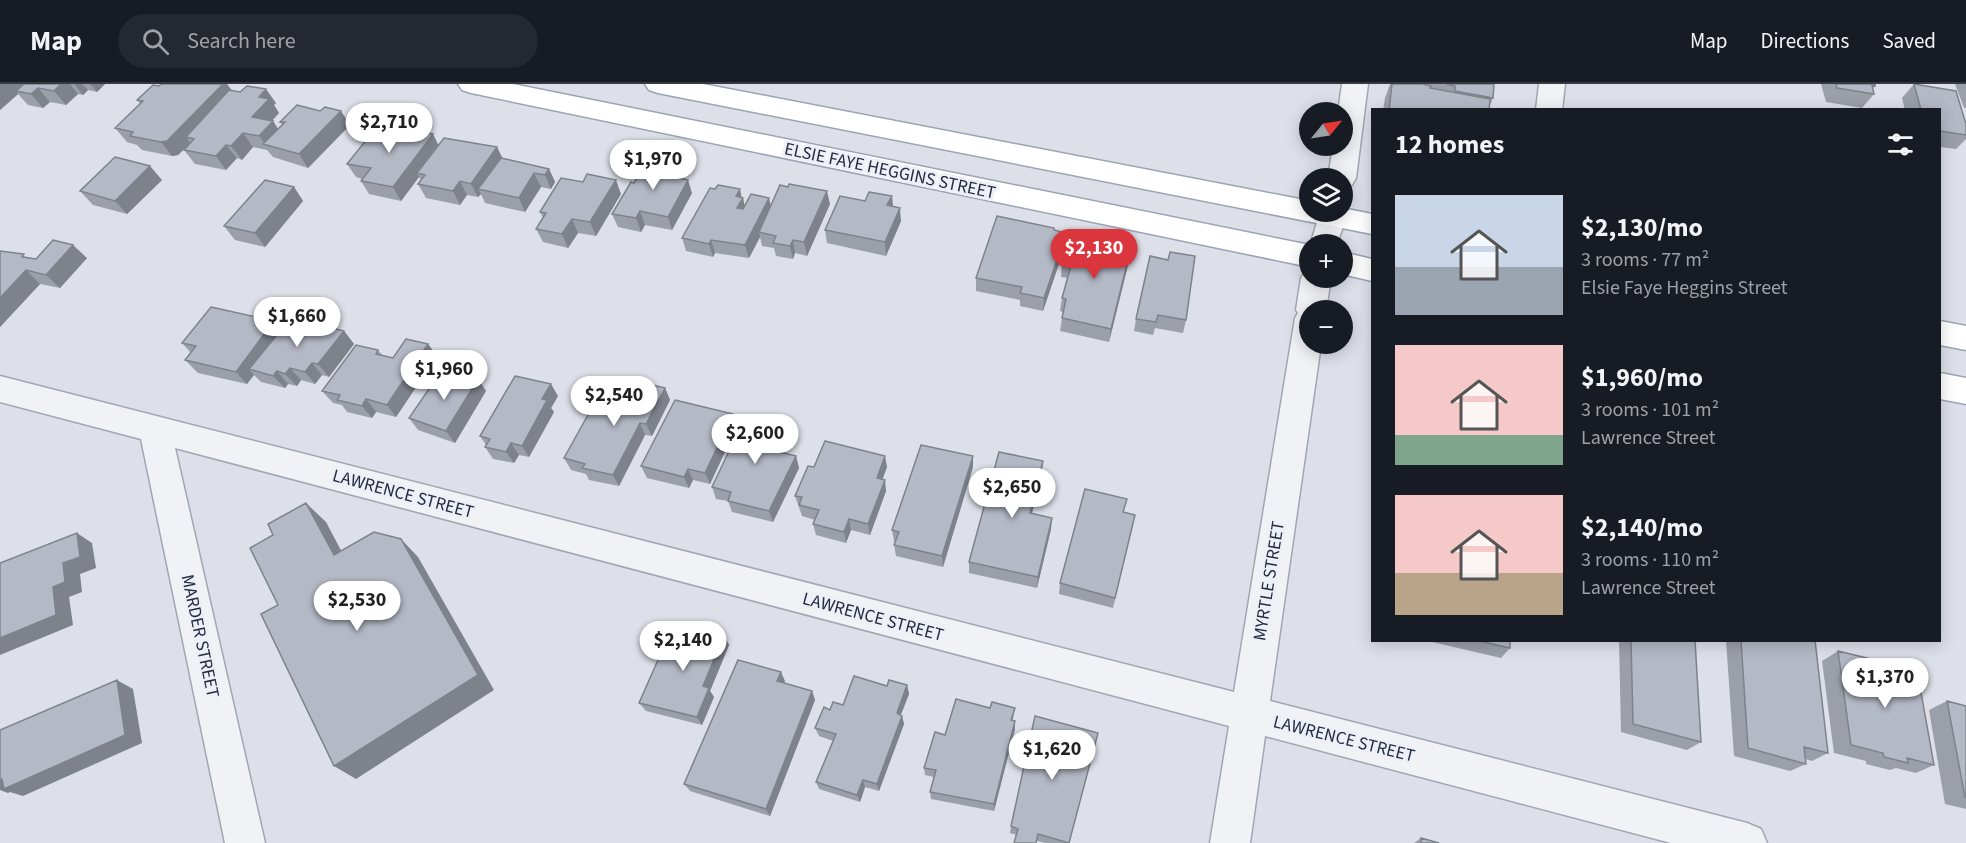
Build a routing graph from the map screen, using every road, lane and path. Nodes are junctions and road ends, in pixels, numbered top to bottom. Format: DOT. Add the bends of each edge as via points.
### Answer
graph roads {
  1 [pos="471,84"];
  2 [pos="658,84"];
  3 [pos="1355,84"];
  4 [pos="1552,84"];
  5 [pos="751,102"];
  6 [pos="1549,108"];
  7 [pos="731,138"];
  8 [pos="1343,168"];
  9 [pos="1299,208"];
  10 [pos="1353,219"];
  11 [pos="1371,224"];
  12 [pos="1299,254"];
  13 [pos="1353,266"];
  14 [pos="1371,270"];
  15 [pos="1941,333"];
  16 [pos="1966,338"];
  17 [pos="1304,354"];
  18 [pos="1941,386"];
  19 [pos="0,389"];
  20 [pos="1966,392"];
  21 [pos="155,430"];
  22 [pos="1249,715"];
  23 [pos="245,843"];
  24 [pos="1230,843"];
  25 [pos="1747,843"];
  1 -- 7 [label="main road, ELSIE FAYE HEGGINS STREET"];
  2 -- 5 [label="main road"];
  3 -- 8 [label="street"];
  4 -- 6 [label="street"];
  5 -- 7 [label="main road"];
  5 -- 9 [label="main road"];
  7 -- 12 [label="main road, ELSIE FAYE HEGGINS STREET"];
  10 -- 11 [label="main road"];
  13 -- 14 [label="main road"];
  15 -- 16 [label="main road"];
  17 -- 22 [label="street, MYRTLE STREET"];
  18 -- 20 [label="main road"];
  19 -- 21 [label="street, LAWRENCE STREET"];
  21 -- 22 [label="street, LAWRENCE STREET"];
  21 -- 23 [label="street, MARDER STREET"];
  22 -- 24 [label="street, MYRTLE STREET"];
  22 -- 25 [label="street, LAWRENCE STREET"];
}
